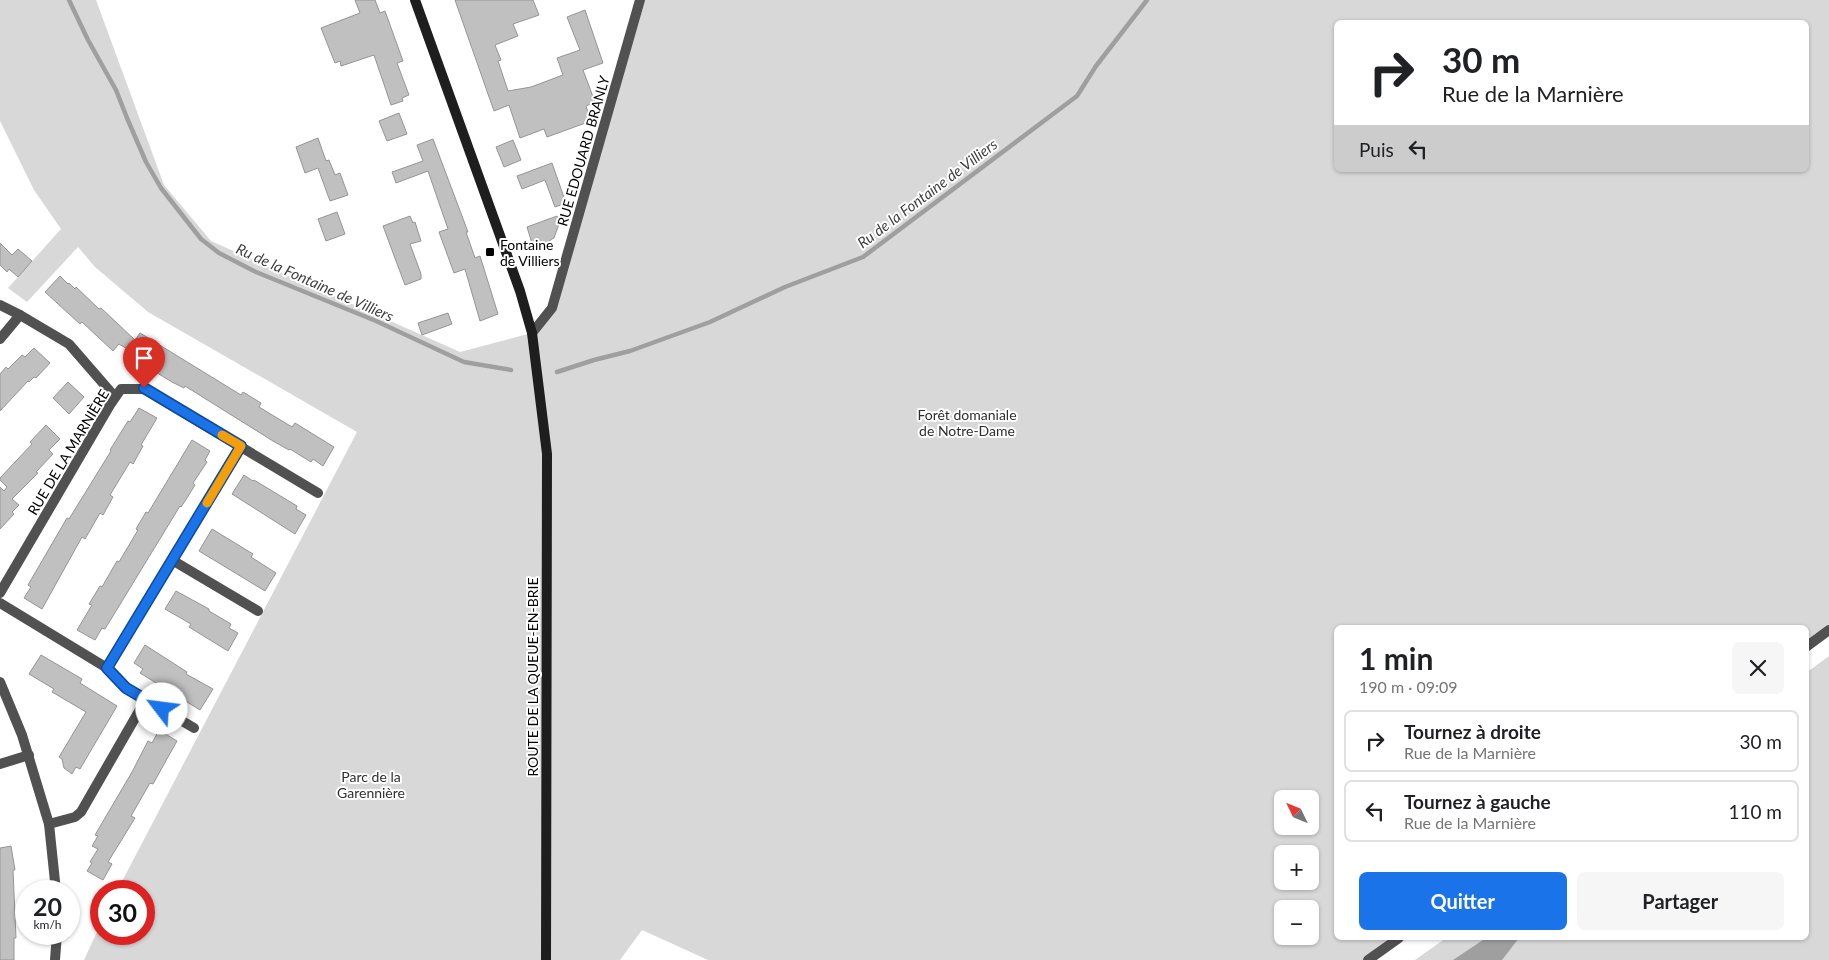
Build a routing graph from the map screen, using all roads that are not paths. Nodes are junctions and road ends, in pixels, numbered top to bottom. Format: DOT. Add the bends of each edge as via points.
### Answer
graph roads {
  1 [pos="415,0"];
  2 [pos="640,0"];
  3 [pos="0,305"];
  4 [pos="20,315"];
  5 [pos="532,333"];
  6 [pos="0,339"];
  7 [pos="115,397"];
  8 [pos="241,446"];
  9 [pos="318,493"];
  10 [pos="172,560"];
  11 [pos="0,593"];
  12 [pos="0,603"];
  13 [pos="258,611"];
  14 [pos="1829,630"];
  15 [pos="1809,645"];
  16 [pos="107,668"];
  17 [pos="0,682"];
  18 [pos="146,700"];
  19 [pos="194,728"];
  20 [pos="29,756"];
  21 [pos="0,764"];
  22 [pos="48,824"];
  23 [pos="55,880"];
  24 [pos="1396,940"];
  25 [pos="56,945"];
  26 [pos="55,960"];
  27 [pos="546,960"];
  28 [pos="1368,960"];
  1 -- 5 [label="main road, ROUTE DE LA QUEUE-EN-BRIE" via="520,291"];
  2 -- 5 [label="street, RUE EDOUARD BRANLY" via="552,308"];
  3 -- 4 [label="street"];
  4 -- 6 [label="street"];
  4 -- 7 [label="street" via="69,344"];
  5 -- 27 [label="main road, ROUTE DE LA QUEUE-EN-BRIE" via="546,454"];
  7 -- 8 [label="street, RUE DE LA MARNIÈRE" via="121,389 144,388"];
  7 -- 11 [label="street, RUE DE LA MARNIÈRE"];
  8 -- 9 [label="street, RUE DE LA MARNIÈRE"];
  8 -- 10 [label="street"];
  10 -- 13 [label="street"];
  10 -- 16 [label="street"];
  12 -- 16 [label="street"];
  14 -- 15 [label="street"];
  16 -- 18 [label="street" via="126,688"];
  17 -- 20 [label="street"];
  18 -- 19 [label="street"];
  18 -- 22 [label="street" via="81,812 75,817"];
  20 -- 21 [label="street"];
  20 -- 22 [label="street"];
  22 -- 23 [label="street"];
  24 -- 28 [label="street"];
  25 -- 26 [label="street"];
}
